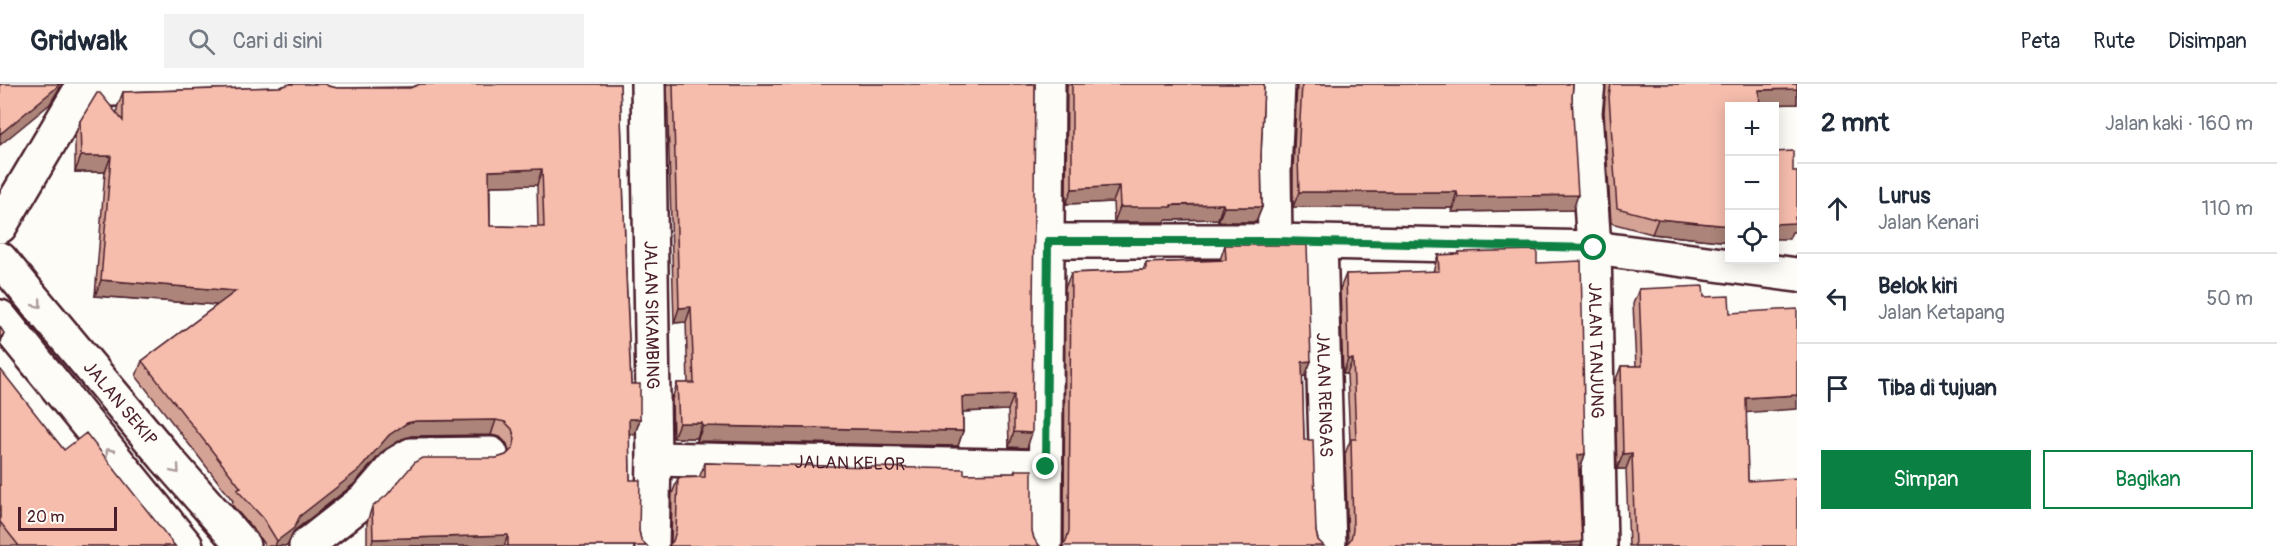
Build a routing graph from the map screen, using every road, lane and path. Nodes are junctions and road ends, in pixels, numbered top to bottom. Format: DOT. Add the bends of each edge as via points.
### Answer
graph roads {
  1 [pos="274,84"];
  2 [pos="404,84"];
  3 [pos="648,84"];
  4 [pos="1048,84"];
  5 [pos="1278,84"];
  6 [pos="1588,84"];
  7 [pos="332,85"];
  8 [pos="82,87"];
  9 [pos="0,226"];
  10 [pos="1048,241"];
  11 [pos="1275,241"];
  12 [pos="1320,242"];
  13 [pos="1594,248"];
  14 [pos="0,259"];
  15 [pos="1797,275"];
  16 [pos="0,317"];
  17 [pos="490,454"];
  18 [pos="654,459"];
  19 [pos="1046,467"];
  20 [pos="186,546"];
  21 [pos="243,546"];
  22 [pos="306,546"];
  23 [pos="652,546"];
  24 [pos="1045,546"];
  25 [pos="1329,546"];
  26 [pos="1600,546"];
  1 -- 8 [label="street"];
  2 -- 7 [label="street"];
  3 -- 18 [label="street, JALAN SIKAMBING"];
  4 -- 10 [label="street"];
  5 -- 11 [label="street"];
  6 -- 13 [label="street, JALAN TANJUNG" via="1585,112"];
  8 -- 9 [label="street"];
  10 -- 11 [label="street"];
  10 -- 19 [label="street"];
  11 -- 12 [label="street"];
  12 -- 13 [label="street"];
  12 -- 25 [label="street, JALAN RENGAS"];
  13 -- 15 [label="street"];
  13 -- 26 [label="street, JALAN TANJUNG"];
  14 -- 21 [label="street, JALAN SEKIP, one-way"];
  20 -- 16 [label="street, one-way"];
  17 -- 22 [label="street" via="411,455 397,463 367,498"];
  18 -- 19 [label="street, JALAN KELOR"];
  18 -- 23 [label="street, JALAN SIKAMBING"];
  19 -- 24 [label="street"];
}
